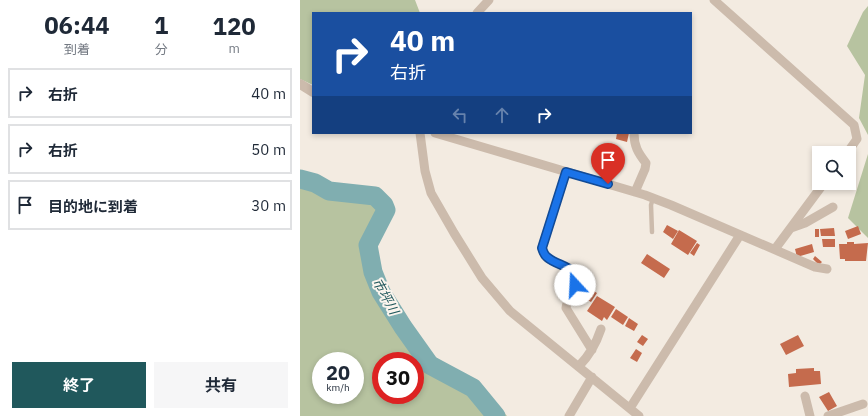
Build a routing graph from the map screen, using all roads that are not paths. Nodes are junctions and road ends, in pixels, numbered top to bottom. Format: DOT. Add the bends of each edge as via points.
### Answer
graph roads {
  1 [pos="489,0"];
  2 [pos="714,0"];
  3 [pos="478,12"];
  4 [pos="300,84"];
  5 [pos="312,91"];
  6 [pos="420,134"];
  7 [pos="438,134"];
  8 [pos="634,134"];
  9 [pos="852,146"];
  10 [pos="566,172"];
  11 [pos="819,190"];
  12 [pos="635,192"];
  13 [pos="653,198"];
  14 [pos="833,207"];
  15 [pos="791,228"];
  16 [pos="652,232"];
  17 [pos="740,235"];
  18 [pos="775,249"];
  19 [pos="827,269"];
  20 [pos="601,329"];
  21 [pos="592,350"];
  22 [pos="579,366"];
  23 [pos="592,377"];
  24 [pos="805,396"];
  25 [pos="863,404"];
  26 [pos="630,408"];
  27 [pos="569,416"];
  28 [pos="639,416"];
  29 [pos="810,416"];
  30 [pos="828,416"];
  1 -- 3 [label="street"];
  2 -- 9 [label="street" via="854,125 857,138"];
  4 -- 5 [label="street"];
  6 -- 22 [label="street" via="431,193 482,278 510,311"];
  7 -- 10 [label="street"];
  8 -- 12 [label="street" via="637,152 646,163"];
  10 -- 12 [label="street"];
  10 -- 21 [label="street" via="542,248 546,256 576,275 566,308"];
  11 -- 15 [label="street"];
  12 -- 13 [label="street"];
  13 -- 16 [label="lane"];
  13 -- 17 [label="street"];
  14 -- 15 [label="street"];
  15 -- 18 [label="street"];
  17 -- 18 [label="street"];
  17 -- 26 [label="street"];
  18 -- 19 [label="street" via="816,267"];
  20 -- 21 [label="street"];
  21 -- 22 [label="street"];
  22 -- 23 [label="street"];
  23 -- 26 [label="street"];
  23 -- 27 [label="street"];
  24 -- 29 [label="street"];
  25 -- 30 [label="street"];
  26 -- 28 [label="street"];
}
